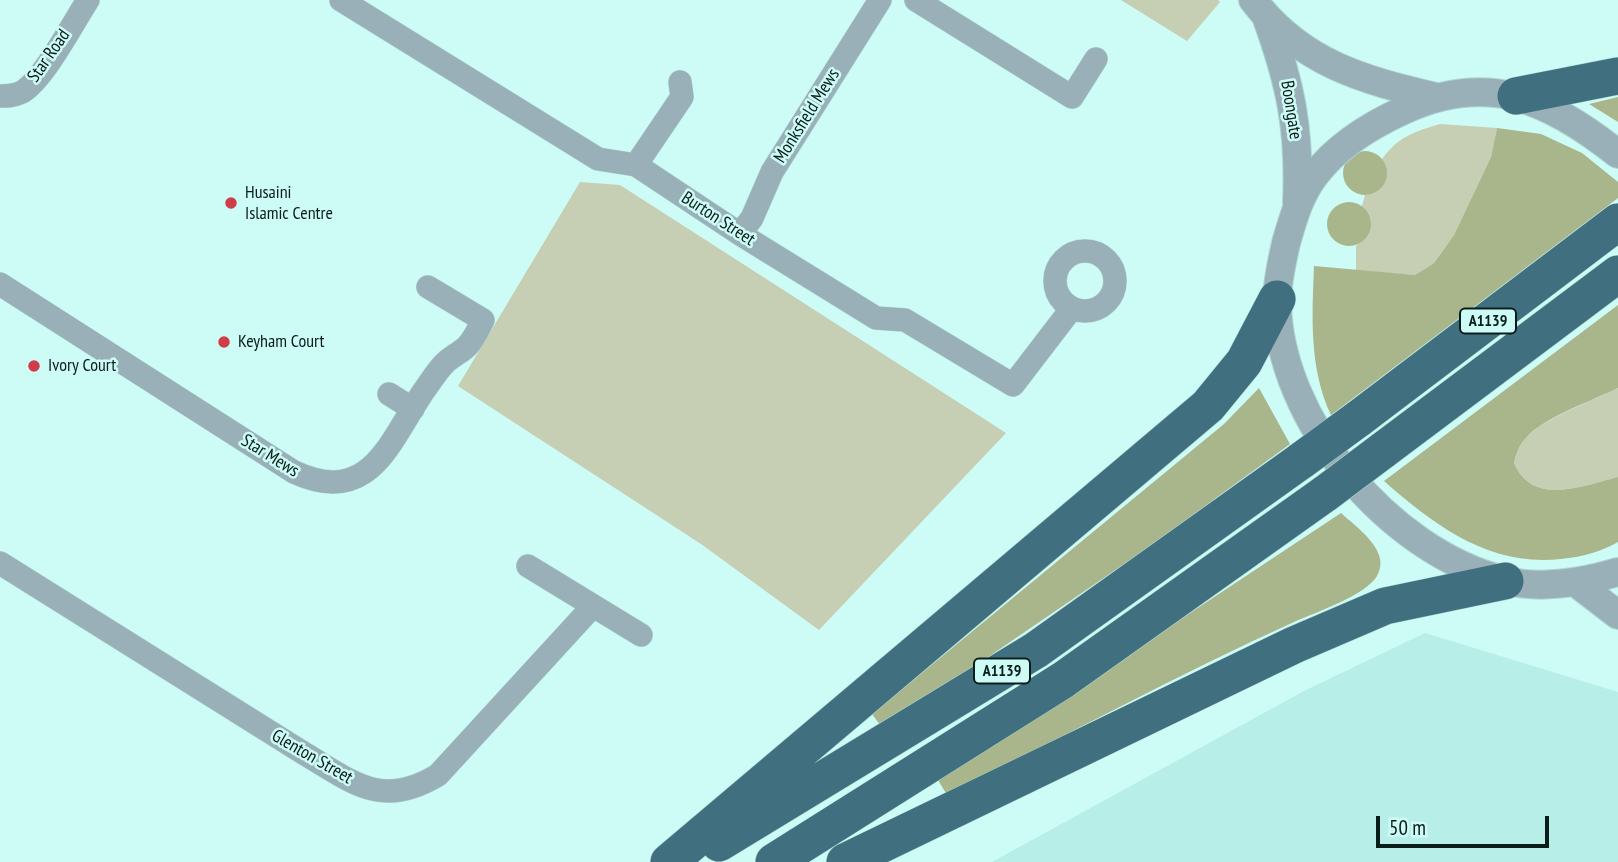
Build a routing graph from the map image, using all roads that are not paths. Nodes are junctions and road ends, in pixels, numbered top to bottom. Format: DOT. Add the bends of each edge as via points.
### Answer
graph roads {
  1 [pos="88,0"];
  2 [pos="341,0"];
  3 [pos="880,0"];
  4 [pos="916,0"];
  5 [pos="1260,9"];
  6 [pos="1096,59"];
  7 [pos="1618,76"];
  8 [pos="680,82"];
  9 [pos="0,96"];
  10 [pos="1517,96"];
  11 [pos="1436,97"];
  12 [pos="1618,153"];
  13 [pos="636,165"];
  14 [pos="1297,205"];
  15 [pos="1618,222"];
  16 [pos="740,234"];
  17 [pos="1618,274"];
  18 [pos="0,284"];
  19 [pos="428,287"];
  20 [pos="1277,299"];
  21 [pos="1072,308"];
  22 [pos="389,394"];
  23 [pos="413,409"];
  24 [pos="0,563"];
  25 [pos="528,566"];
  26 [pos="1618,572"];
  27 [pos="1505,580"];
  28 [pos="1575,582"];
  29 [pos="593,606"];
  30 [pos="1618,615"];
  31 [pos="640,635"];
  32 [pos="669,862"];
  33 [pos="688,862"];
  34 [pos="774,862"];
  35 [pos="845,862"];
  1 -- 9 [label="street, Star Road" via="36,80 24,91"];
  2 -- 13 [label="street, Burton Street" via="598,159"];
  3 -- 16 [label="street, Monksfield Mews" via="772,172"];
  4 -- 6 [label="street" via="1072,97"];
  5 -- 11 [label="street, Boongate" via="1300,46 1336,67 1375,83"];
  5 -- 14 [label="street, Boongate" via="1284,67 1295,117"];
  7 -- 10 [label="highway"];
  8 -- 13 [label="street" via="682,97"];
  10 -- 11 [label="street" via="1479,92"];
  10 -- 12 [label="street" via="1582,125"];
  11 -- 14 [label="street" via="1377,122 1343,148 1315,175"];
  13 -- 16 [label="street, Burton Street"];
  14 -- 20 [label="street"];
  15 -- 33 [label="highway, A1139, bridge" via="1358,419 1036,650"];
  16 -- 21 [label="street, Burton Street" via="876,318 905,320 1013,385"];
  17 -- 34 [label="highway, A1139, bridge" via="1326,493 1063,680"];
  18 -- 23 [label="street, Star Mews" via="311,480 333,483 370,468 384,456"];
  19 -- 23 [label="street, Star Mews" via="483,320 468,345 445,363"];
  20 -- 27 [label="street" via="1284,352 1296,387 1335,458 1368,497 1423,545 1455,563"];
  20 -- 32 [label="highway" via="1244,362 1208,406"];
  22 -- 23 [label="street"];
  24 -- 29 [label="street, Glenton Street" via="305,754 351,781 381,792 417,788 438,775"];
  25 -- 29 [label="street"];
  26 -- 28 [label="street"];
  27 -- 28 [label="street"];
  27 -- 35 [label="highway" via="1368,612"];
  28 -- 30 [label="street"];
  29 -- 31 [label="street"];
}
